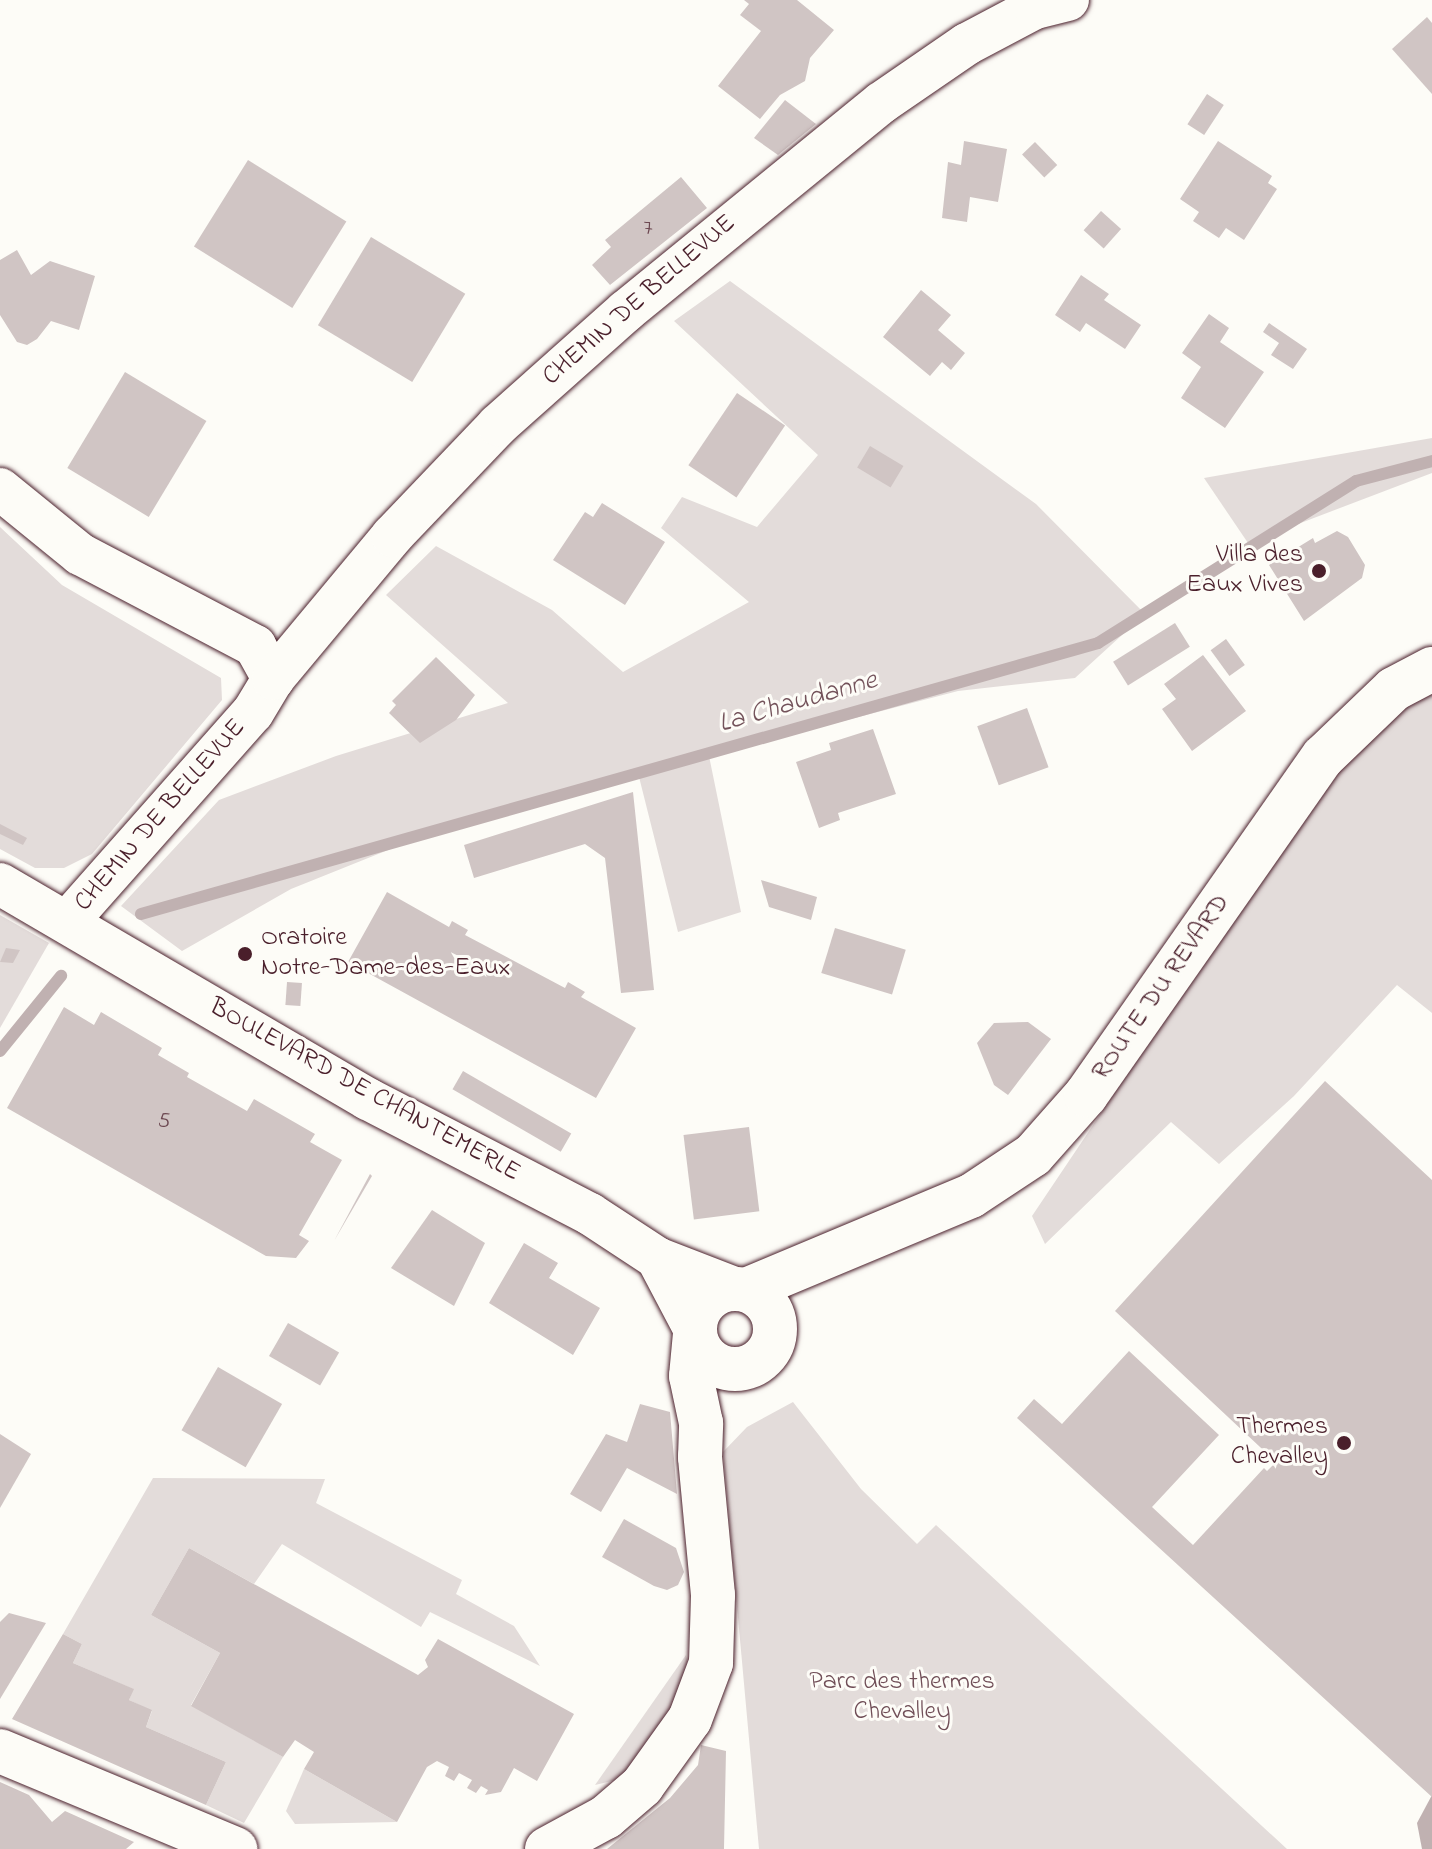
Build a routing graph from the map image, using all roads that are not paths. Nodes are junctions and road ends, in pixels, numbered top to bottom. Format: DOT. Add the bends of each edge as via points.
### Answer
graph roads {
  1 [pos="1068,0"];
  2 [pos="0,489"];
  3 [pos="253,667"];
  4 [pos="1432,669"];
  5 [pos="0,884"];
  6 [pos="69,920"];
  7 [pos="657,1258"];
  8 [pos="753,1300"];
  9 [pos="695,1332"];
  10 [pos="734,1369"];
  11 [pos="701,1423"];
  12 [pos="0,1751"];
  13 [pos="235,1849"];
  14 [pos="547,1849"];
  1 -- 3 [label="street, CHEMIN DE BELLEVUE" via="1035,8 967,44 881,103 626,311 498,425 392,536"];
  2 -- 3 [label="street" via="80,554"];
  3 -- 6 [label="street, CHEMIN DE BELLEVUE"];
  4 -- 8 [label="main road, ROUTE DU REVARD" via="1394,689 1323,757 1086,1095 1033,1155 971,1196 845,1250"];
  5 -- 6 [label="street, BOULEVARD DE CHANTEMERLE"];
  6 -- 7 [label="street, BOULEVARD DE CHANTEMERLE" via="252,1033 590,1214"];
  7 -- 8 [label="street"];
  7 -- 9 [label="street, BOULEVARD DE CHANTEMERLE"];
  8 -- 9 [label="main road" via="712,1296"];
  8 -- 10 [label="main road" via="775,1335 762,1359"];
  9 -- 10 [label="main road" via="708,1358"];
  9 -- 11 [label="main road" via="691,1376"];
  10 -- 11 [label="main road"];
  11 -- 14 [label="main road" via="713,1595 711,1663 690,1719 642,1786 606,1817"];
  12 -- 13 [label="main road"];
}
